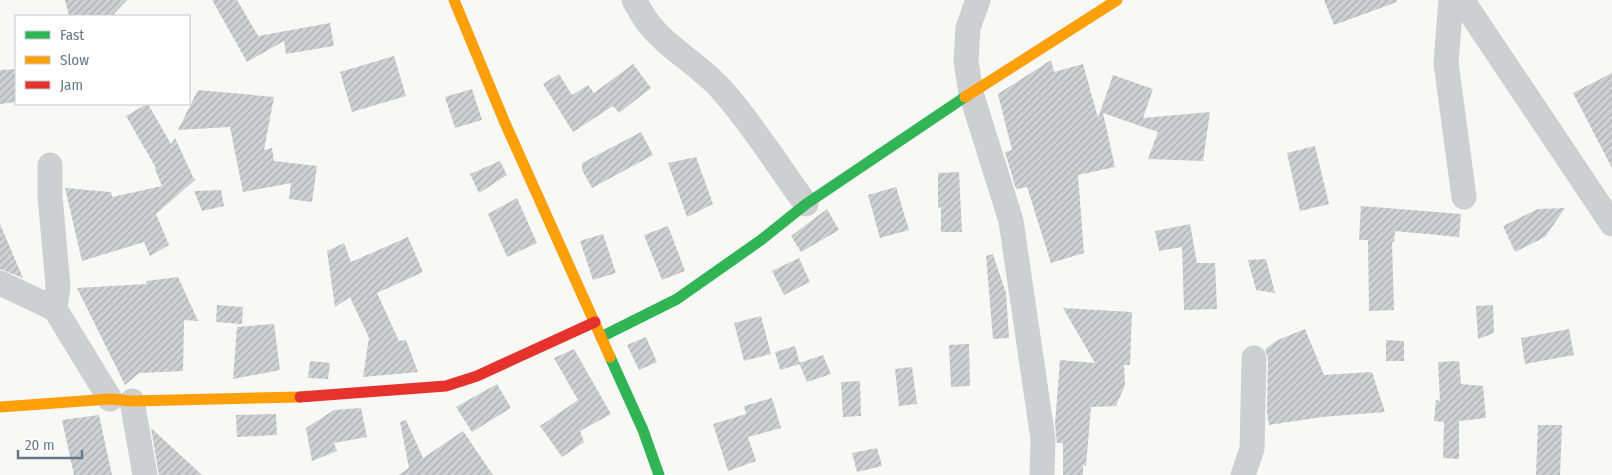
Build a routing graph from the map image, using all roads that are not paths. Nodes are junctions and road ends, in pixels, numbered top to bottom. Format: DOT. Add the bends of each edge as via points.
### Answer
graph roads {
  1 [pos="454,0"];
  2 [pos="634,0"];
  3 [pos="978,0"];
  4 [pos="1117,0"];
  5 [pos="1451,0"];
  6 [pos="1462,0"];
  7 [pos="971,93"];
  8 [pos="50,164"];
  9 [pos="1464,197"];
  10 [pos="806,204"];
  11 [pos="1612,224"];
  12 [pos="0,283"];
  13 [pos="55,309"];
  14 [pos="595,322"];
  15 [pos="602,337"];
  16 [pos="1254,358"];
  17 [pos="121,400"];
  18 [pos="0,407"];
  19 [pos="643,430"];
  20 [pos="645,466"];
  21 [pos="145,475"];
  22 [pos="659,475"];
  23 [pos="1042,475"];
  24 [pos="1243,475"];
  1 -- 14 [label="street" via="505,123"];
  2 -- 10 [label="street" via="646,21 721,89"];
  3 -- 7 [label="street" via="968,28 966,61"];
  4 -- 7 [label="street"];
  5 -- 9 [label="street" via="1446,63"];
  6 -- 11 [label="street"];
  7 -- 10 [label="street"];
  7 -- 23 [label="street" via="1012,221 1043,439"];
  8 -- 13 [label="street" via="58,286"];
  10 -- 15 [label="street" via="684,294"];
  12 -- 13 [label="street"];
  13 -- 17 [label="street"];
  14 -- 15 [label="street"];
  14 -- 17 [label="street" via="478,376 446,386 290,398"];
  15 -- 19 [label="street"];
  16 -- 24 [label="street" via="1252,449"];
  17 -- 18 [label="street"];
  17 -- 21 [label="street"];
  19 -- 20 [label="street"];
  19 -- 22 [label="street"];
}
